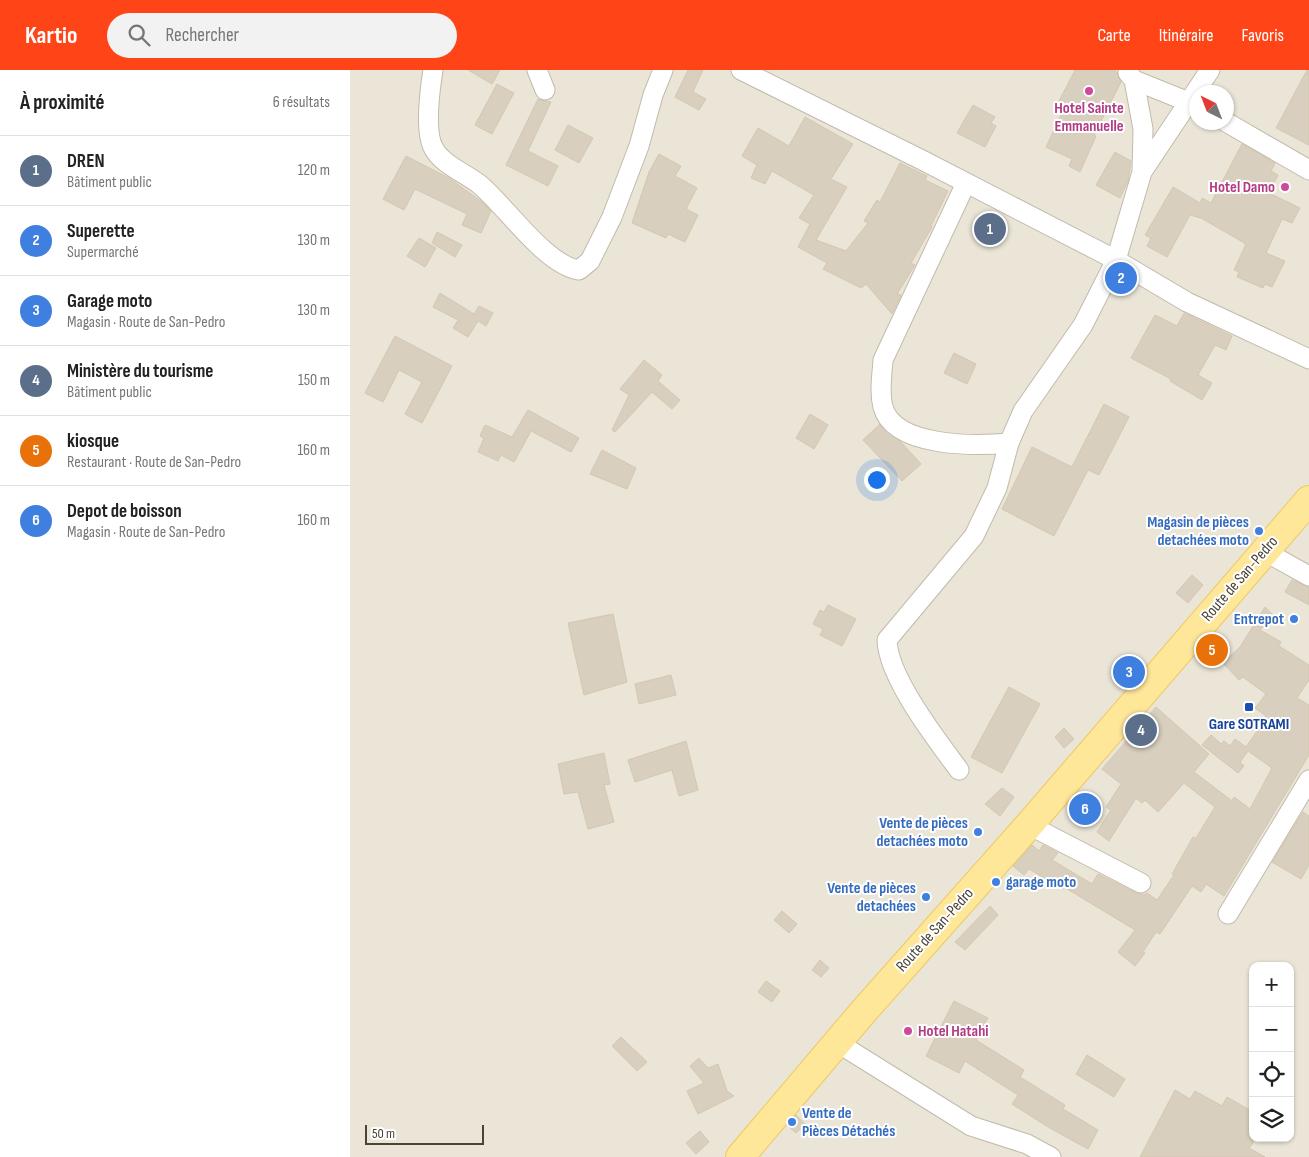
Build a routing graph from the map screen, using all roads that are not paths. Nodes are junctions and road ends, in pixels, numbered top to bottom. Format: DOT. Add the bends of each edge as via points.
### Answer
graph roads {
  1 [pos="433,70"];
  2 [pos="537,70"];
  3 [pos="663,70"];
  4 [pos="741,70"];
  5 [pos="1210,70"];
  6 [pos="1130,75"];
  7 [pos="1203,85"];
  8 [pos="545,90"];
  9 [pos="1189,101"];
  10 [pos="1189,110"];
  11 [pos="1234,127"];
  12 [pos="1309,170"];
  13 [pos="1142,172"];
  14 [pos="966,184"];
  15 [pos="1116,260"];
  16 [pos="1309,359"];
  17 [pos="1009,443"];
  18 [pos="1309,500"];
  19 [pos="1264,551"];
  20 [pos="1309,576"];
  21 [pos="959,770"];
  22 [pos="1309,780"];
  23 [pos="1029,825"];
  24 [pos="1141,883"];
  25 [pos="1228,914"];
  26 [pos="838,1043"];
  27 [pos="740,1157"];
  28 [pos="1051,1157"];
  1 -- 3 [label="street" via="429,138 434,150 479,184 533,240 569,268 579,270 590,261 612,217"];
  2 -- 8 [label="street"];
  4 -- 14 [label="street"];
  5 -- 7 [label="street"];
  6 -- 9 [label="street"];
  6 -- 13 [label="street" via="1143,129"];
  10 -- 13 [label="street"];
  11 -- 12 [label="street"];
  13 -- 15 [label="street"];
  14 -- 15 [label="street"];
  14 -- 17 [label="street" via="883,360 883,408 896,425 917,437 972,446"];
  15 -- 16 [label="street" via="1187,302"];
  15 -- 17 [label="street" via="1083,325 1023,411"];
  17 -- 21 [label="street" via="997,488 974,536 887,640 892,665"];
  18 -- 19 [label="main road, Route de San-Pedro"];
  19 -- 20 [label="street"];
  19 -- 23 [label="main road, Route de San-Pedro"];
  22 -- 25 [label="street"];
  23 -- 24 [label="street"];
  23 -- 26 [label="main road, Route de San-Pedro"];
  26 -- 27 [label="main road, Route de San-Pedro"];
  26 -- 28 [label="street" via="970,1126 1027,1144"];
}
